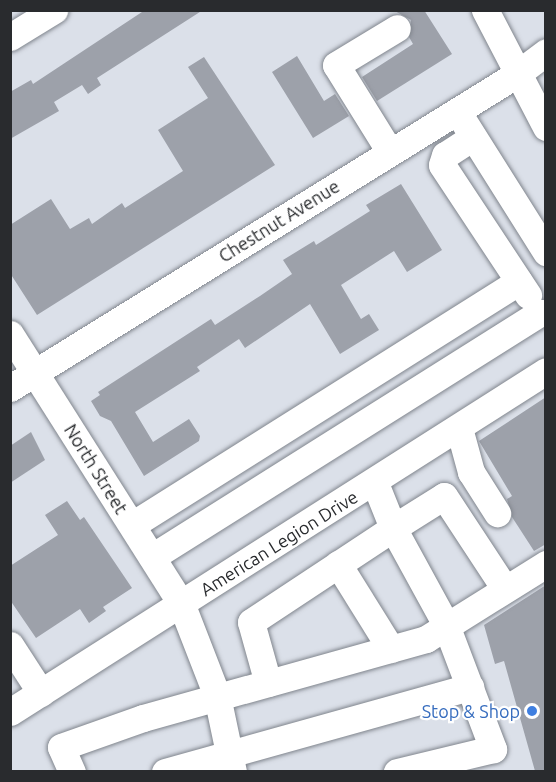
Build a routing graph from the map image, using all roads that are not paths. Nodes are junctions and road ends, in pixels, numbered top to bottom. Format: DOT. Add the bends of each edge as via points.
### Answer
graph roads {
  1 [pos="54,10"];
  2 [pos="485,10"];
  3 [pos="397,28"];
  4 [pos="10,37"];
  5 [pos="546,52"];
  6 [pos="517,74"];
  7 [pos="457,111"];
  8 [pos="546,127"];
  9 [pos="473,137"];
  10 [pos="390,152"];
  11 [pos="546,252"];
  12 [pos="519,281"];
  13 [pos="543,316"];
  14 [pos="10,334"];
  15 [pos="546,371"];
  16 [pos="35,372"];
  17 [pos="10,388"];
  18 [pos="459,428"];
  19 [pos="375,483"];
  20 [pos="497,513"];
  21 [pos="132,525"];
  22 [pos="393,528"];
  23 [pos="152,557"];
  24 [pos="338,564"];
  25 [pos="546,564"];
  26 [pos="505,589"];
  27 [pos="181,603"];
  28 [pos="446,626"];
  29 [pos="10,645"];
  30 [pos="391,649"];
  31 [pos="268,683"];
  32 [pos="470,687"];
  33 [pos="41,693"];
  34 [pos="217,696"];
  35 [pos="10,712"];
  36 [pos="231,761"];
  37 [pos="72,771"];
  38 [pos="165,771"];
  39 [pos="398,771"];
  1 -- 4 [label="street"];
  2 -- 6 [label="street"];
  3 -- 10 [label="street" via="336,65"];
  5 -- 6 [label="street, Chestnut Avenue"];
  6 -- 7 [label="street, Chestnut Avenue"];
  6 -- 8 [label="street"];
  7 -- 9 [label="street"];
  7 -- 10 [label="street, Chestnut Avenue"];
  9 -- 11 [label="street"];
  9 -- 12 [label="street" via="445,155 442,165"];
  10 -- 16 [label="street, Chestnut Avenue"];
  12 -- 13 [label="street"];
  12 -- 21 [label="street"];
  13 -- 23 [label="street"];
  14 -- 16 [label="street, North Street"];
  15 -- 18 [label="street, American Legion Drive"];
  16 -- 17 [label="street, Chestnut Avenue"];
  16 -- 21 [label="street, North Street"];
  18 -- 19 [label="street, American Legion Drive"];
  18 -- 20 [label="street" via="471,472"];
  19 -- 22 [label="street"];
  19 -- 27 [label="street, American Legion Drive"];
  21 -- 23 [label="street, North Street"];
  22 -- 24 [label="street"];
  22 -- 26 [label="street" via="444,496"];
  22 -- 28 [label="street"];
  23 -- 27 [label="street, North Street"];
  24 -- 30 [label="street"];
  24 -- 31 [label="street" via="251,622"];
  25 -- 26 [label="street"];
  26 -- 28 [label="street"];
  27 -- 33 [label="street, American Legion Drive"];
  27 -- 34 [label="street, North Street"];
  28 -- 30 [label="street" via="426,639"];
  28 -- 32 [label="street"];
  29 -- 33 [label="street"];
  30 -- 31 [label="street"];
  31 -- 34 [label="street"];
  32 -- 36 [label="street"];
  32 -- 39 [label="street" via="493,749"];
  33 -- 35 [label="street, American Legion Drive"];
  34 -- 36 [label="street, North Street"];
  34 -- 37 [label="street" via="61,747"];
  36 -- 38 [label="street"];
}
